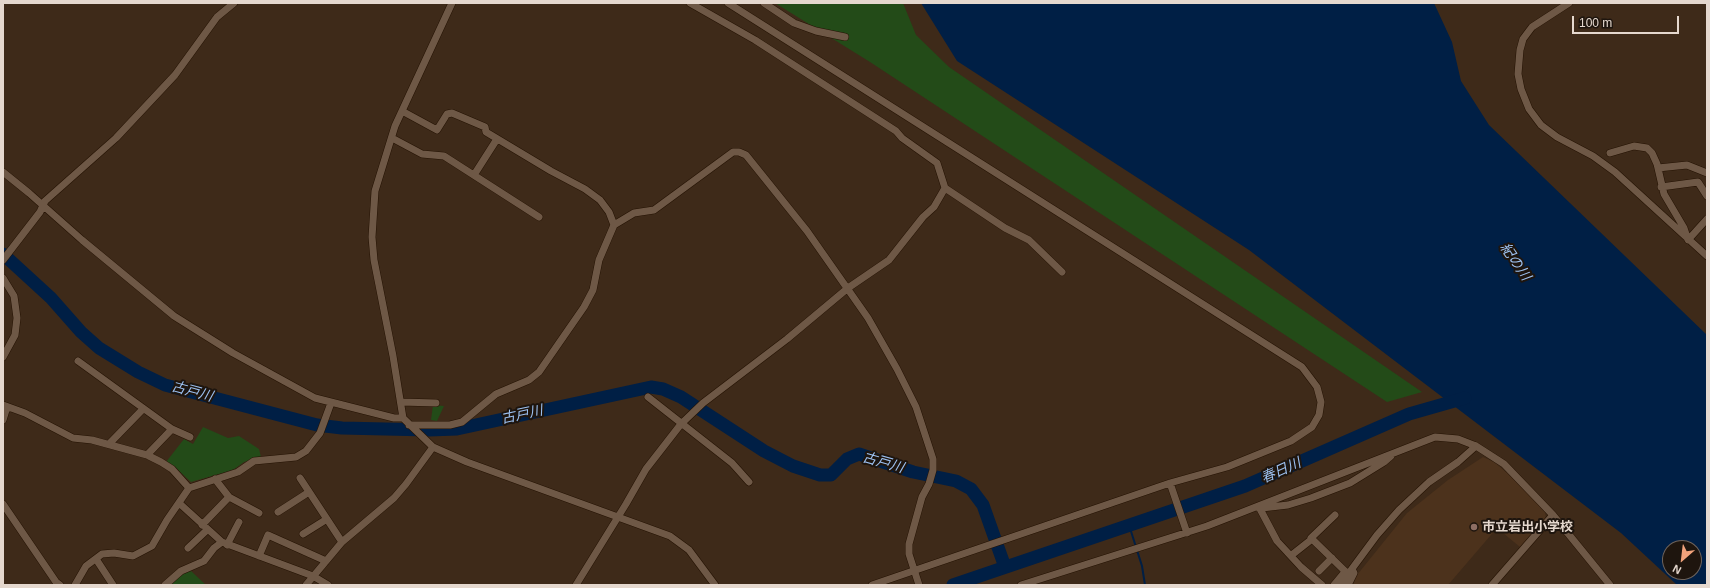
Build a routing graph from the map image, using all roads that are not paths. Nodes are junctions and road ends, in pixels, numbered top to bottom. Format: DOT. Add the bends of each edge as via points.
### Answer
graph roads {
  1 [pos="234,3"];
  2 [pos="452,3"];
  3 [pos="690,3"];
  4 [pos="728,3"];
  5 [pos="764,3"];
  6 [pos="1569,3"];
  7 [pos="845,37"];
  8 [pos="402,111"];
  9 [pos="392,138"];
  10 [pos="497,139"];
  11 [pos="1610,153"];
  12 [pos="1658,168"];
  13 [pos="3,172"];
  14 [pos="1707,173"];
  15 [pos="474,175"];
  16 [pos="1662,187"];
  17 [pos="945,188"];
  18 [pos="1707,196"];
  19 [pos="43,205"];
  20 [pos="539,218"];
  21 [pos="1707,219"];
  22 [pos="614,225"];
  23 [pos="1688,240"];
  24 [pos="1707,256"];
  25 [pos="3,260"];
  26 [pos="1062,272"];
  27 [pos="3,278"];
  28 [pos="848,288"];
  29 [pos="3,357"];
  30 [pos="78,361"];
  31 [pos="648,397"];
  32 [pos="401,402"];
  33 [pos="331,403"];
  34 [pos="436,403"];
  35 [pos="5,406"];
  36 [pos="143,409"];
  37 [pos="403,418"];
  38 [pos="3,420"];
  39 [pos="681,424"];
  40 [pos="409,425"];
  41 [pos="172,429"];
  42 [pos="190,438"];
  43 [pos="109,444"];
  44 [pos="1476,446"];
  45 [pos="433,447"];
  46 [pos="1396,452"];
  47 [pos="147,455"];
  48 [pos="300,478"];
  49 [pos="215,479"];
  50 [pos="749,482"];
  51 [pos="1170,483"];
  52 [pos="189,488"];
  53 [pos="309,492"];
  54 [pos="230,496"];
  55 [pos="179,503"];
  56 [pos="3,504"];
  57 [pos="1259,508"];
  58 [pos="278,512"];
  59 [pos="259,513"];
  60 [pos="1335,515"];
  61 [pos="1554,515"];
  62 [pos="617,517"];
  63 [pos="327,519"];
  64 [pos="239,522"];
  65 [pos="205,527"];
  66 [pos="1187,533"];
  67 [pos="304,534"];
  68 [pos="1312,539"];
  69 [pos="342,542"];
  70 [pos="224,543"];
  71 [pos="188,548"];
  72 [pos="1293,554"];
  73 [pos="260,556"];
  74 [pos="1332,558"];
  75 [pos="96,559"];
  76 [pos="326,561"];
  77 [pos="1319,571"];
  78 [pos="1348,572"];
  79 [pos="916,573"];
  80 [pos="313,576"];
  81 [pos="60,585"];
  82 [pos="75,585"];
  83 [pos="113,585"];
  84 [pos="165,585"];
  85 [pos="306,585"];
  86 [pos="328,585"];
  87 [pos="576,585"];
  88 [pos="715,585"];
  89 [pos="872,585"];
  90 [pos="919,585"];
  91 [pos="1021,585"];
  92 [pos="1322,585"];
  93 [pos="1334,585"];
  94 [pos="1340,585"];
  95 [pos="1348,585"];
  96 [pos="1492,585"];
  97 [pos="1610,585"];
  1 -- 19 [label="street" via="217,17 175,75 156,96 116,138"];
  2 -- 8 [label="street"];
  3 -- 17 [label="street" via="755,40 896,131 937,163"];
  4 -- 51 [label="street" via="1302,367 1317,387 1321,402 1319,415 1312,427 1291,441 1227,467"];
  5 -- 7 [label="street" via="794,23"];
  6 -- 23 [label="street" via="1532,27 1523,39 1518,74 1529,109 1541,125 1557,137 1593,156 1615,172"];
  8 -- 9 [label="street"];
  8 -- 10 [label="street" via="438,130 447,114 452,113 485,127 486,132"];
  9 -- 15 [label="street" via="422,154 444,156"];
  9 -- 32 [label="street" via="375,191 372,237 374,260"];
  10 -- 15 [label="street"];
  10 -- 22 [label="street" via="600,200"];
  11 -- 12 [label="street" via="1634,146 1647,148"];
  12 -- 14 [label="street" via="1687,165"];
  12 -- 16 [label="street"];
  13 -- 19 [label="street"];
  15 -- 20 [label="street"];
  16 -- 18 [label="street" via="1698,182"];
  16 -- 23 [label="street"];
  17 -- 26 [label="street" via="1005,228 1029,240"];
  17 -- 28 [label="street" via="934,207 889,260"];
  19 -- 25 [label="street"];
  19 -- 33 [label="street" via="174,316 289,385"];
  21 -- 23 [label="street"];
  22 -- 28 [label="street" via="634,213 654,210 733,152 739,152 746,155 778,193"];
  22 -- 40 [label="street" via="599,260 593,290 539,372 529,380 496,394 462,422 450,425"];
  23 -- 24 [label="street"];
  27 -- 29 [label="street" via="14,296 17,318 15,335"];
  28 -- 39 [label="street" via="787,339 703,403"];
  28 -- 79 [label="street" via="868,318 916,407 933,459 933,470 915,518 909,544 909,554"];
  30 -- 36 [label="street"];
  31 -- 39 [label="street"];
  32 -- 34 [label="street"];
  32 -- 37 [label="street"];
  33 -- 37 [label="street"];
  33 -- 49 [label="street" via="320,433 306,451 296,457 254,461 238,472"];
  35 -- 38 [label="street"];
  35 -- 43 [label="street" via="25,413 72,438"];
  36 -- 41 [label="street"];
  36 -- 43 [label="street"];
  37 -- 40 [label="street"];
  39 -- 50 [label="street" via="732,463"];
  39 -- 62 [label="street" via="646,469"];
  40 -- 45 [label="street"];
  41 -- 42 [label="street"];
  41 -- 47 [label="street"];
  43 -- 47 [label="street"];
  44 -- 46 [label="street" via="1458,439 1435,437"];
  44 -- 61 [label="street" via="1504,464"];
  44 -- 78 [label="street" via="1429,482 1399,510"];
  45 -- 62 [label="street"];
  45 -- 69 [label="street" via="394,498"];
  46 -- 57 [label="street"];
  46 -- 57 [label="street" via="1350,483 1288,505"];
  47 -- 52 [label="street" via="172,469"];
  48 -- 53 [label="street"];
  49 -- 52 [label="street"];
  49 -- 54 [label="street"];
  51 -- 66 [label="street"];
  51 -- 79 [label="street"];
  52 -- 55 [label="street"];
  53 -- 58 [label="street"];
  53 -- 63 [label="street"];
  54 -- 59 [label="street"];
  54 -- 65 [label="street"];
  55 -- 65 [label="street"];
  55 -- 75 [label="street" via="152,546 143,553 134,556 102,554"];
  56 -- 81 [label="street"];
  57 -- 66 [label="street"];
  57 -- 92 [label="street" via="1277,541"];
  60 -- 68 [label="street" via="1310,538"];
  61 -- 96 [label="street"];
  61 -- 97 [label="street"];
  62 -- 87 [label="street"];
  62 -- 88 [label="street" via="670,536 689,550"];
  63 -- 67 [label="street"];
  63 -- 69 [label="street"];
  64 -- 70 [label="street"];
  65 -- 70 [label="street"];
  65 -- 71 [label="street"];
  66 -- 91 [label="street"];
  68 -- 72 [label="street"];
  68 -- 74 [label="street"];
  69 -- 76 [label="street"];
  70 -- 73 [label="street"];
  70 -- 84 [label="street" via="214,548 204,561 182,571"];
  73 -- 76 [label="street" via="268,535"];
  73 -- 80 [label="street"];
  74 -- 77 [label="street"];
  74 -- 78 [label="street"];
  75 -- 82 [label="street" via="86,566"];
  75 -- 83 [label="street"];
  76 -- 80 [label="street"];
  78 -- 93 [label="street"];
  78 -- 94 [label="street"];
  78 -- 95 [label="street" via="1354,573"];
  79 -- 89 [label="street"];
  79 -- 90 [label="street"];
  80 -- 85 [label="street"];
  80 -- 86 [label="street"];
}
